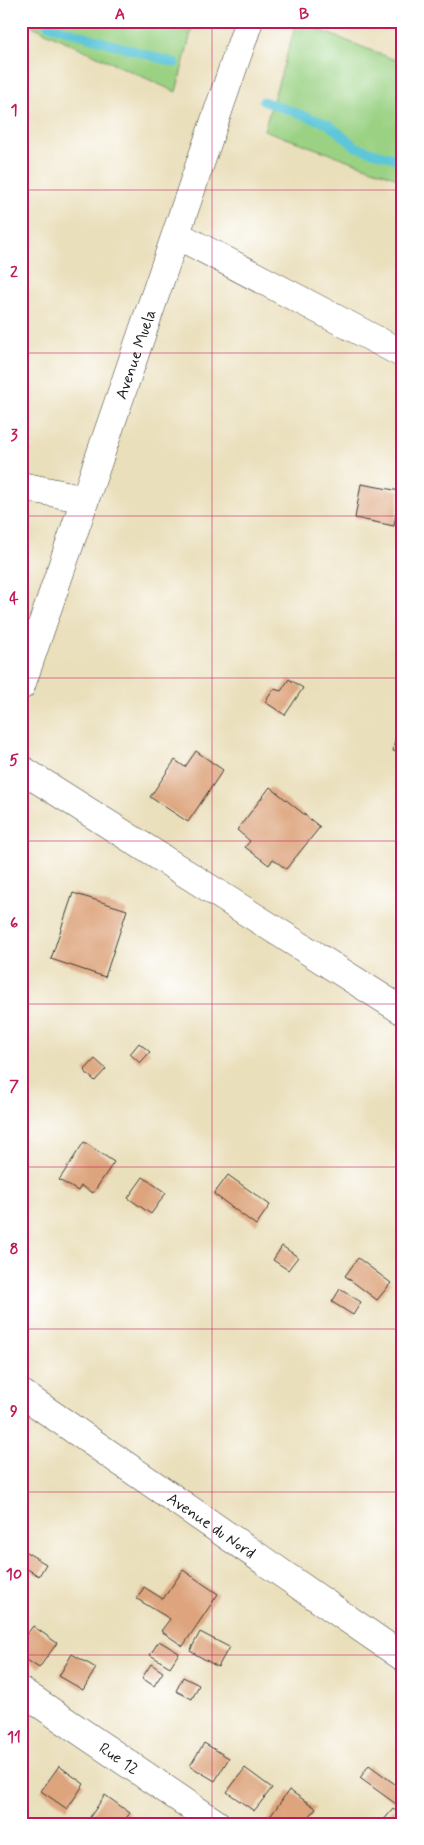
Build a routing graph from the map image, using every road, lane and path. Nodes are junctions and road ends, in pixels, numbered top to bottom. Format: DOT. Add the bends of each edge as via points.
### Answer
graph roads {
  1 [pos="249,21"];
  2 [pos="177,235"];
  3 [pos="403,354"];
  4 [pos="21,486"];
  5 [pos="85,499"];
  6 [pos="21,686"];
  7 [pos="21,769"];
  8 [pos="403,1011"];
  9 [pos="21,1393"];
  10 [pos="403,1657"];
  11 [pos="21,1691"];
  12 [pos="217,1824"];
  1 -- 2 [label="street, Avenue Muela"];
  2 -- 3 [label="street"];
  2 -- 5 [label="street, Avenue Muela"];
  4 -- 5 [label="street"];
  5 -- 6 [label="street, Avenue Muela"];
  7 -- 8 [label="street"];
  9 -- 10 [label="street, Avenue du Nord"];
  11 -- 12 [label="street, Rue 12"];
}
